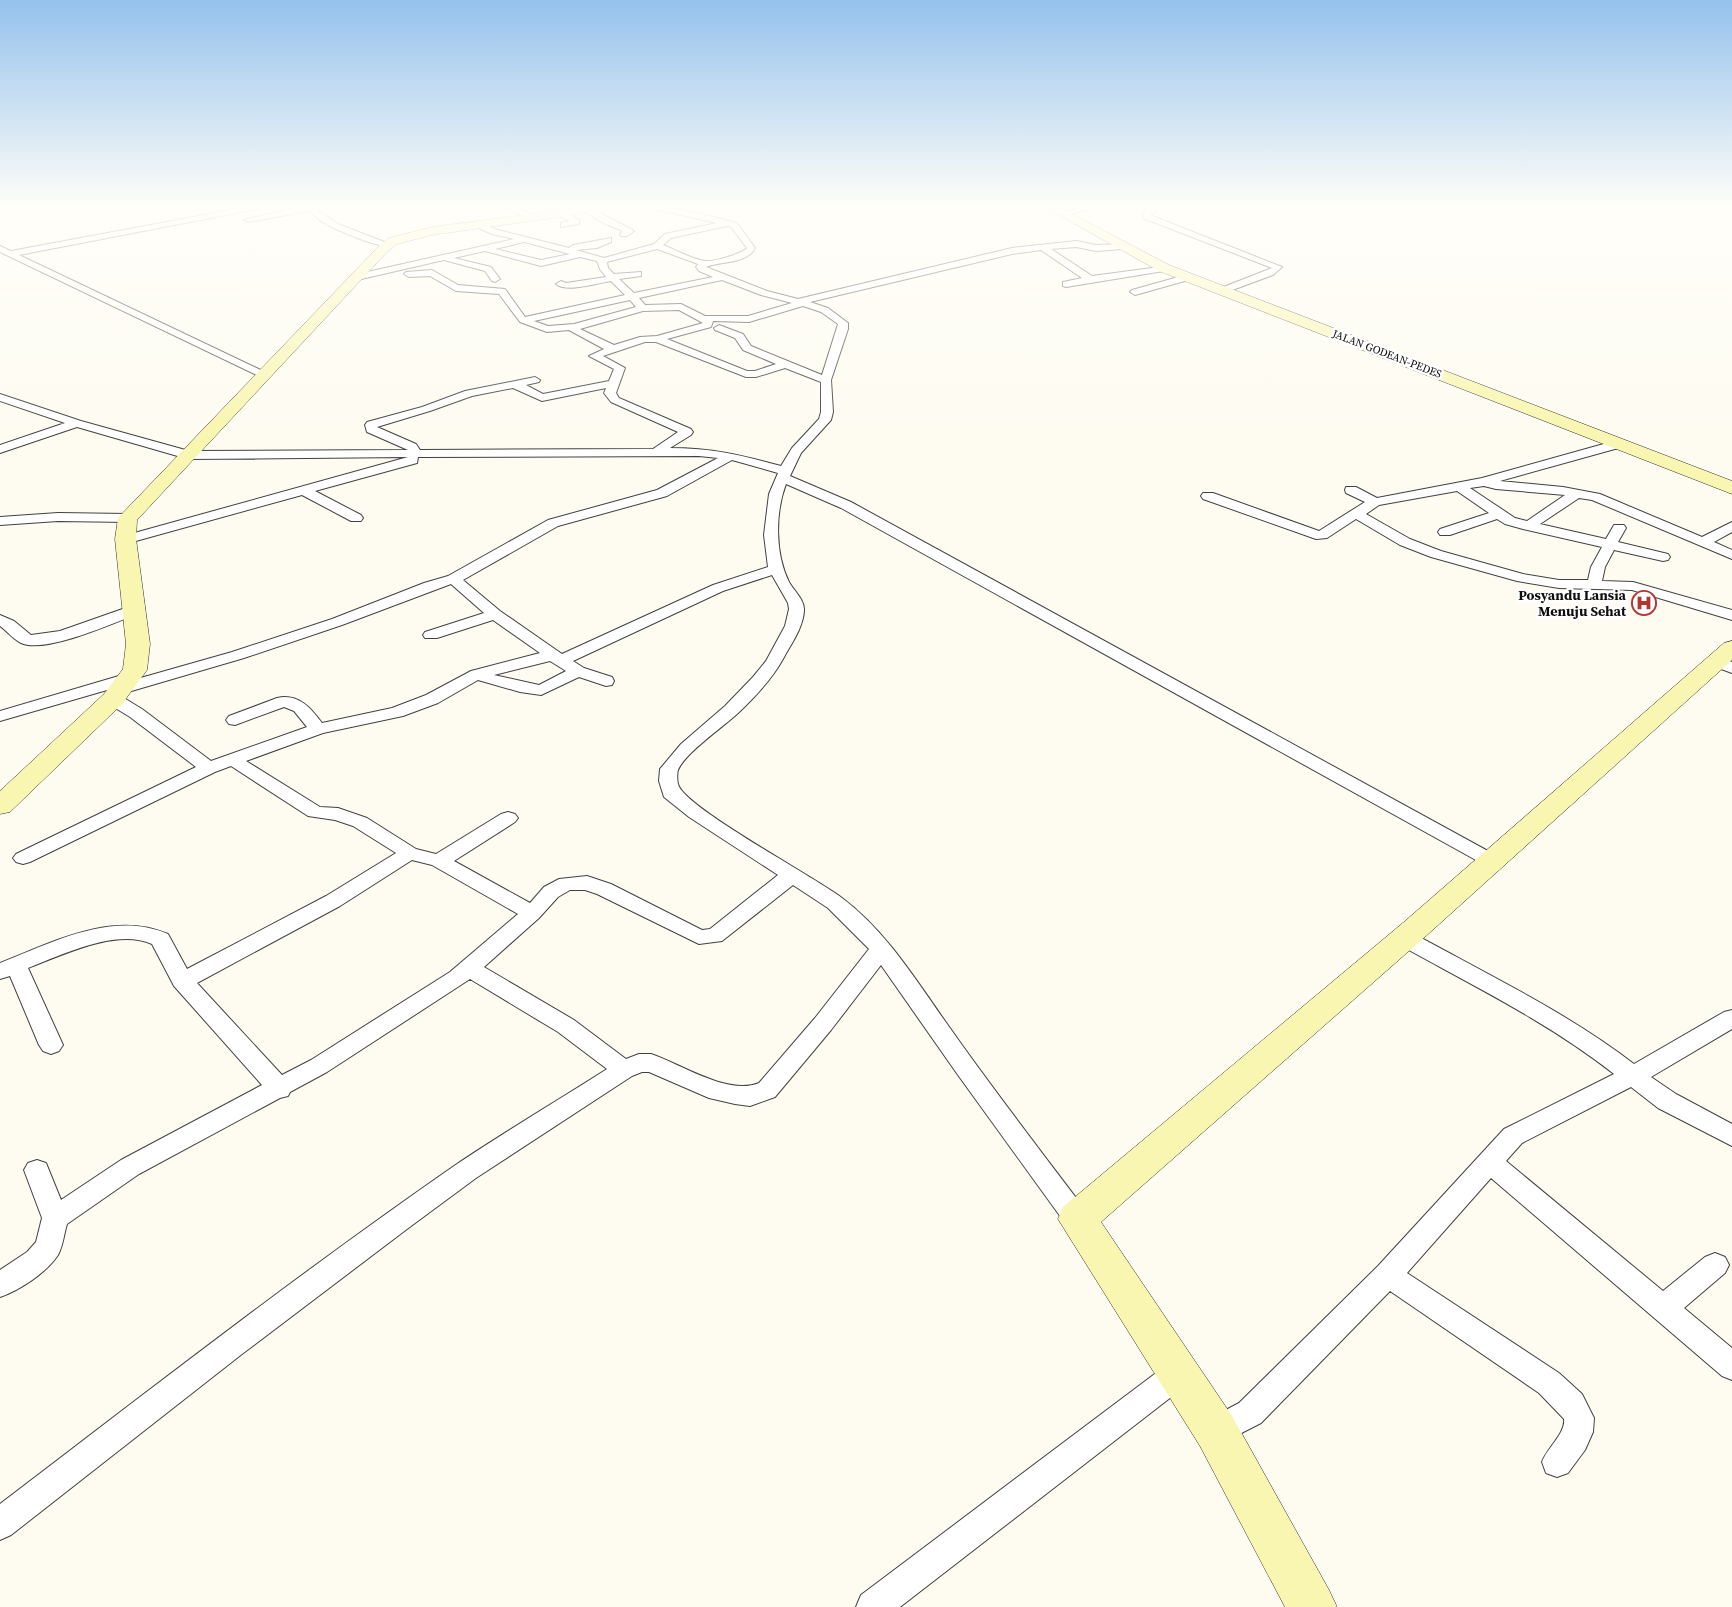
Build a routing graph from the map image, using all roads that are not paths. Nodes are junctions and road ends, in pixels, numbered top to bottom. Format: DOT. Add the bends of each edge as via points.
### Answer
graph roads {
  1 [pos="66,281"];
  2 [pos="353,281"];
  3 [pos="445,281"];
  4 [pos="596,281"];
  5 [pos="617,281"];
  6 [pos="706,281"];
  7 [pos="734,281"];
  8 [pos="889,281"];
  9 [pos="1080,281"];
  10 [pos="1174,281"];
  11 [pos="1199,281"];
  12 [pos="1248,281"];
  13 [pos="561,284"];
  14 [pos="1066,284"];
  15 [pos="1224,290"];
  16 [pos="1135,292"];
  17 [pos="632,297"];
  18 [pos="803,302"];
  19 [pos="643,308"];
  20 [pos="704,318"];
  21 [pos="523,320"];
  22 [pos="574,327"];
  23 [pos="719,328"];
  24 [pos="657,339"];
  25 [pos="613,349"];
  26 [pos="786,364"];
  27 [pos="263,375"];
  28 [pos="535,380"];
  29 [pos="826,380"];
  30 [pos="615,383"];
  31 [pos="515,384"];
  32 [pos="0,397"];
  33 [pos="77,422"];
  34 [pos="1618,444"];
  35 [pos="0,449"];
  36 [pos="422,454"];
  37 [pos="654,454"];
  38 [pos="188,455"];
  39 [pos="731,456"];
  40 [pos="784,474"];
  41 [pos="1484,482"];
  42 [pos="1458,486"];
  43 [pos="1732,488"];
  44 [pos="1351,490"];
  45 [pos="305,491"];
  46 [pos="1578,493"];
  47 [pos="1208,496"];
  48 [pos="1375,502"];
  49 [pos="1358,514"];
  50 [pos="1498,514"];
  51 [pos="128,518"];
  52 [pos="356,518"];
  53 [pos="0,521"];
  54 [pos="1528,526"];
  55 [pos="1732,526"];
  56 [pos="1619,528"];
  57 [pos="1445,532"];
  58 [pos="125,540"];
  59 [pos="1704,542"];
  60 [pos="1609,545"];
  61 [pos="1732,555"];
  62 [pos="1663,557"];
  63 [pos="776,569"];
  64 [pos="453,579"];
  65 [pos="1594,584"];
  66 [pos="134,610"];
  67 [pos="496,614"];
  68 [pos="1732,614"];
  69 [pos="0,620"];
  70 [pos="431,635"];
  71 [pos="557,658"];
  72 [pos="1727,659"];
  73 [pos="578,671"];
  74 [pos="477,674"];
  75 [pos="606,681"];
  76 [pos="122,688"];
  77 [pos="0,716"];
  78 [pos="235,720"];
  79 [pos="318,729"];
  80 [pos="233,760"];
  81 [pos="209,768"];
  82 [pos="0,806"];
  83 [pos="508,818"];
  84 [pos="409,853"];
  85 [pos="23,858"];
  86 [pos="1490,860"];
  87 [pos="439,861"];
  88 [pos="792,875"];
  89 [pos="532,913"];
  90 [pos="1404,938"];
  91 [pos="881,949"];
  92 [pos="8,968"];
  93 [pos="469,968"];
  94 [pos="182,980"];
  95 [pos="1732,1018"];
  96 [pos="51,1046"];
  97 [pos="624,1070"];
  98 [pos="1633,1076"];
  99 [pos="280,1089"];
  100 [pos="1732,1136"];
  101 [pos="1490,1162"];
  102 [pos="37,1170"];
  103 [pos="56,1218"];
  104 [pos="1077,1219"];
  105 [pos="1715,1265"];
  106 [pos="1388,1275"];
  107 [pos="0,1285"];
  108 [pos="1664,1307"];
  109 [pos="1732,1366"];
  110 [pos="1178,1374"];
  111 [pos="1216,1431"];
  112 [pos="1557,1462"];
  113 [pos="0,1524"];
  114 [pos="873,1607"];
  115 [pos="1312,1607"];
  1 -- 27 [label="street"];
  2 -- 27 [label="street"];
  3 -- 21 [label="street" via="456,288 502,291"];
  4 -- 13 [label="street"];
  5 -- 17 [label="street"];
  6 -- 17 [label="street"];
  7 -- 18 [label="street" via="769,295"];
  8 -- 18 [label="street"];
  9 -- 14 [label="street"];
  10 -- 16 [label="street"];
  11 -- 15 [label="street, JALAN GODEAN-PEDES"];
  12 -- 15 [label="street"];
  15 -- 34 [label="street, JALAN GODEAN-PEDES"];
  17 -- 19 [label="street"];
  17 -- 21 [label="street"];
  18 -- 20 [label="street" via="749,319"];
  18 -- 29 [label="street" via="843,323"];
  19 -- 20 [label="street" via="680,307"];
  19 -- 22 [label="street"];
  20 -- 24 [label="street" via="709,322 707,325"];
  21 -- 22 [label="street" via="547,329"];
  22 -- 25 [label="street"];
  23 -- 26 [label="street" via="738,336 747,348"];
  24 -- 25 [label="street" via="644,339"];
  24 -- 26 [label="street" via="746,374"];
  25 -- 30 [label="street" via="594,356 620,368"];
  26 -- 29 [label="street"];
  27 -- 38 [label="street"];
  28 -- 31 [label="street"];
  29 -- 40 [label="street" via="825,420 796,451"];
  30 -- 31 [label="street" via="542,398"];
  30 -- 37 [label="street" via="610,393 615,400 687,432"];
  31 -- 36 [label="street" via="469,393 371,425 371,429"];
  32 -- 33 [label="street"];
  33 -- 35 [label="street"];
  33 -- 38 [label="street"];
  34 -- 41 [label="street"];
  34 -- 43 [label="street, JALAN GODEAN-PEDES"];
  36 -- 37 [label="street"];
  36 -- 38 [label="street"];
  36 -- 45 [label="street" via="412,460"];
  37 -- 39 [label="street" via="699,452"];
  38 -- 51 [label="street"];
  39 -- 40 [label="street"];
  39 -- 64 [label="street" via="662,493 553,523"];
  40 -- 63 [label="street" via="776,494 771,535"];
  40 -- 86 [label="street" via="846,505"];
  41 -- 42 [label="street"];
  41 -- 46 [label="street"];
  42 -- 48 [label="street"];
  42 -- 50 [label="street"];
  44 -- 48 [label="street"];
  45 -- 52 [label="street"];
  45 -- 58 [label="street"];
  46 -- 54 [label="street"];
  46 -- 59 [label="street"];
  47 -- 49 [label="street" via="1318,536"];
  48 -- 49 [label="street"];
  49 -- 65 [label="street" via="1405,542 1436,554 1547,583"];
  50 -- 54 [label="street"];
  50 -- 57 [label="street"];
  51 -- 53 [label="street" via="58,517"];
  51 -- 58 [label="street" via="124,528"];
  54 -- 60 [label="street"];
  55 -- 59 [label="street"];
  56 -- 60 [label="street"];
  58 -- 66 [label="street"];
  59 -- 61 [label="street"];
  60 -- 62 [label="street"];
  60 -- 65 [label="street"];
  63 -- 71 [label="street" via="718,588"];
  63 -- 88 [label="street" via="796,602 793,626 759,682 687,748 669,769 668,781 671,793 696,813"];
  64 -- 67 [label="street"];
  64 -- 76 [label="street" via="238,655"];
  65 -- 68 [label="street" via="1647,589"];
  66 -- 69 [label="street" via="76,631 33,640 25,639 8,622"];
  66 -- 76 [label="street" via="138,644 135,670"];
  67 -- 70 [label="street"];
  67 -- 71 [label="street"];
  71 -- 73 [label="street"];
  71 -- 74 [label="street"];
  72 -- 86 [label="street"];
  73 -- 74 [label="street" via="541,690"];
  73 -- 75 [label="street"];
  74 -- 79 [label="street" via="397,712"];
  76 -- 77 [label="street"];
  76 -- 81 [label="street" via="136,713"];
  76 -- 82 [label="street"];
  78 -- 79 [label="street" via="283,702 298,704"];
  79 -- 80 [label="street"];
  80 -- 81 [label="street"];
  80 -- 84 [label="street" via="315,812 338,814 360,822"];
  81 -- 85 [label="street"];
  83 -- 87 [label="street"];
  84 -- 87 [label="street"];
  84 -- 94 [label="street" via="333,901"];
  86 -- 90 [label="street"];
  87 -- 89 [label="street"];
  88 -- 89 [label="street" via="715,936 699,936 587,883 566,884 551,892"];
  88 -- 91 [label="street" via="835,903"];
  89 -- 93 [label="street"];
  90 -- 98 [label="street" via="1554,1022"];
  90 -- 104 [label="street"];
  91 -- 97 [label="street" via="767,1090 750,1097 726,1093 651,1063 639,1063"];
  91 -- 104 [label="street"];
  92 -- 94 [label="street" via="64,946 111,934 139,932 160,939"];
  92 -- 96 [label="street"];
  93 -- 97 [label="street" via="566,1026"];
  93 -- 99 [label="street"];
  94 -- 99 [label="street"];
  95 -- 98 [label="street"];
  97 -- 113 [label="street" via="467,1171 398,1221"];
  98 -- 100 [label="street" via="1667,1102"];
  98 -- 101 [label="street" via="1607,1086 1513,1136"];
  99 -- 103 [label="street" via="130,1167"];
  101 -- 106 [label="street"];
  101 -- 108 [label="street"];
  102 -- 103 [label="street"];
  103 -- 107 [label="street" via="48,1247 37,1260"];
  104 -- 110 [label="street"];
  105 -- 108 [label="street"];
  106 -- 111 [label="street" via="1250,1413"];
  106 -- 112 [label="street" via="1549,1383 1572,1404 1579,1419 1579,1431"];
  108 -- 109 [label="street"];
  110 -- 111 [label="street"];
  110 -- 114 [label="street"];
  111 -- 115 [label="street"];
}
